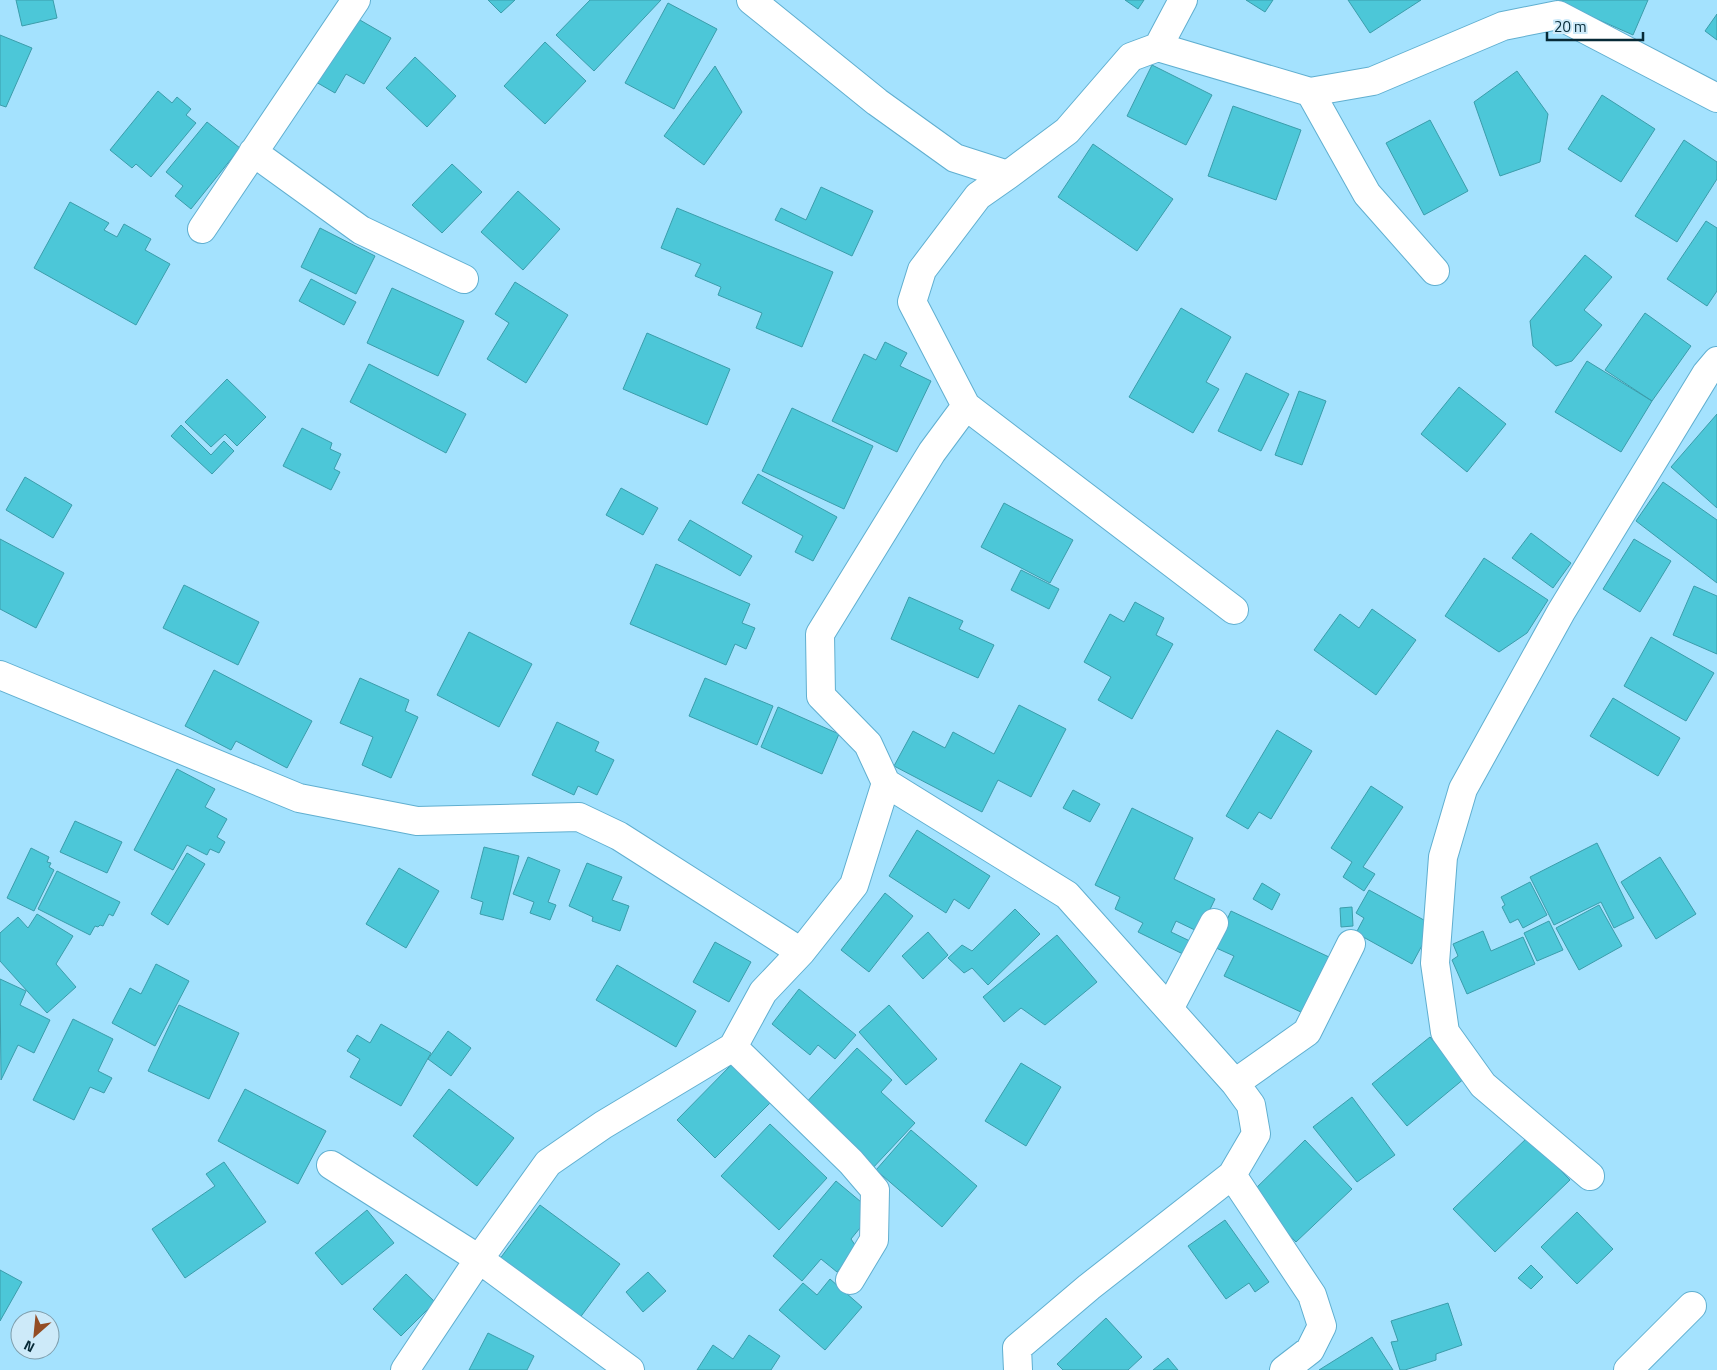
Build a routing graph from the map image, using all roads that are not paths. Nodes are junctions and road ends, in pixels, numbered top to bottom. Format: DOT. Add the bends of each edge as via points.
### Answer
graph roads {
  1 [pos="356,0"];
  2 [pos="751,0"];
  3 [pos="1183,0"];
  4 [pos="1158,47"];
  5 [pos="1310,92"];
  6 [pos="1717,98"];
  7 [pos="254,152"];
  8 [pos="1008,175"];
  9 [pos="202,229"];
  10 [pos="1435,271"];
  11 [pos="464,280"];
  12 [pos="1717,361"];
  13 [pos="966,406"];
  14 [pos="1234,610"];
  15 [pos="0,675"];
  16 [pos="886,783"];
  17 [pos="1214,923"];
  18 [pos="1351,944"];
  19 [pos="801,952"];
  20 [pos="1169,1009"];
  21 [pos="733,1047"];
  22 [pos="1235,1083"];
  23 [pos="331,1165"];
  24 [pos="1232,1175"];
  25 [pos="1590,1176"];
  26 [pos="479,1259"];
  27 [pos="850,1280"];
  28 [pos="1692,1306"];
  29 [pos="405,1370"];
  30 [pos="630,1370"];
  31 [pos="1018,1370"];
  32 [pos="1284,1370"];
  33 [pos="1628,1370"];
  1 -- 7 [label="street"];
  2 -- 8 [label="street" via="878,102 956,158"];
  3 -- 4 [label="street"];
  4 -- 5 [label="street"];
  4 -- 8 [label="street" via="1131,57 1067,131"];
  5 -- 6 [label="street" via="1373,81 1503,26 1558,15"];
  5 -- 10 [label="street" via="1367,194"];
  7 -- 9 [label="street"];
  7 -- 11 [label="street" via="361,230"];
  8 -- 13 [label="street" via="978,196 922,270 912,302"];
  12 -- 25 [label="street" via="1561,612 1463,789 1443,857 1435,963 1445,1032 1483,1085"];
  13 -- 14 [label="street"];
  13 -- 16 [label="street" via="932,452 820,634 822,696 868,744"];
  15 -- 19 [label="street" via="299,798 417,821 579,817 618,836"];
  16 -- 19 [label="street" via="854,885"];
  16 -- 20 [label="street" via="1067,895"];
  17 -- 20 [label="street"];
  18 -- 22 [label="street" via="1307,1032"];
  19 -- 21 [label="street" via="763,992"];
  20 -- 22 [label="street"];
  21 -- 26 [label="street" via="603,1124 548,1163"];
  21 -- 27 [label="street" via="851,1162 874,1190 874,1240"];
  22 -- 24 [label="street" via="1251,1105 1256,1134"];
  23 -- 26 [label="street"];
  24 -- 31 [label="street" via="1017,1348"];
  24 -- 32 [label="street" via="1312,1295 1322,1326 1310,1350"];
  26 -- 29 [label="street"];
  26 -- 30 [label="street"];
  28 -- 33 [label="street"];
}
